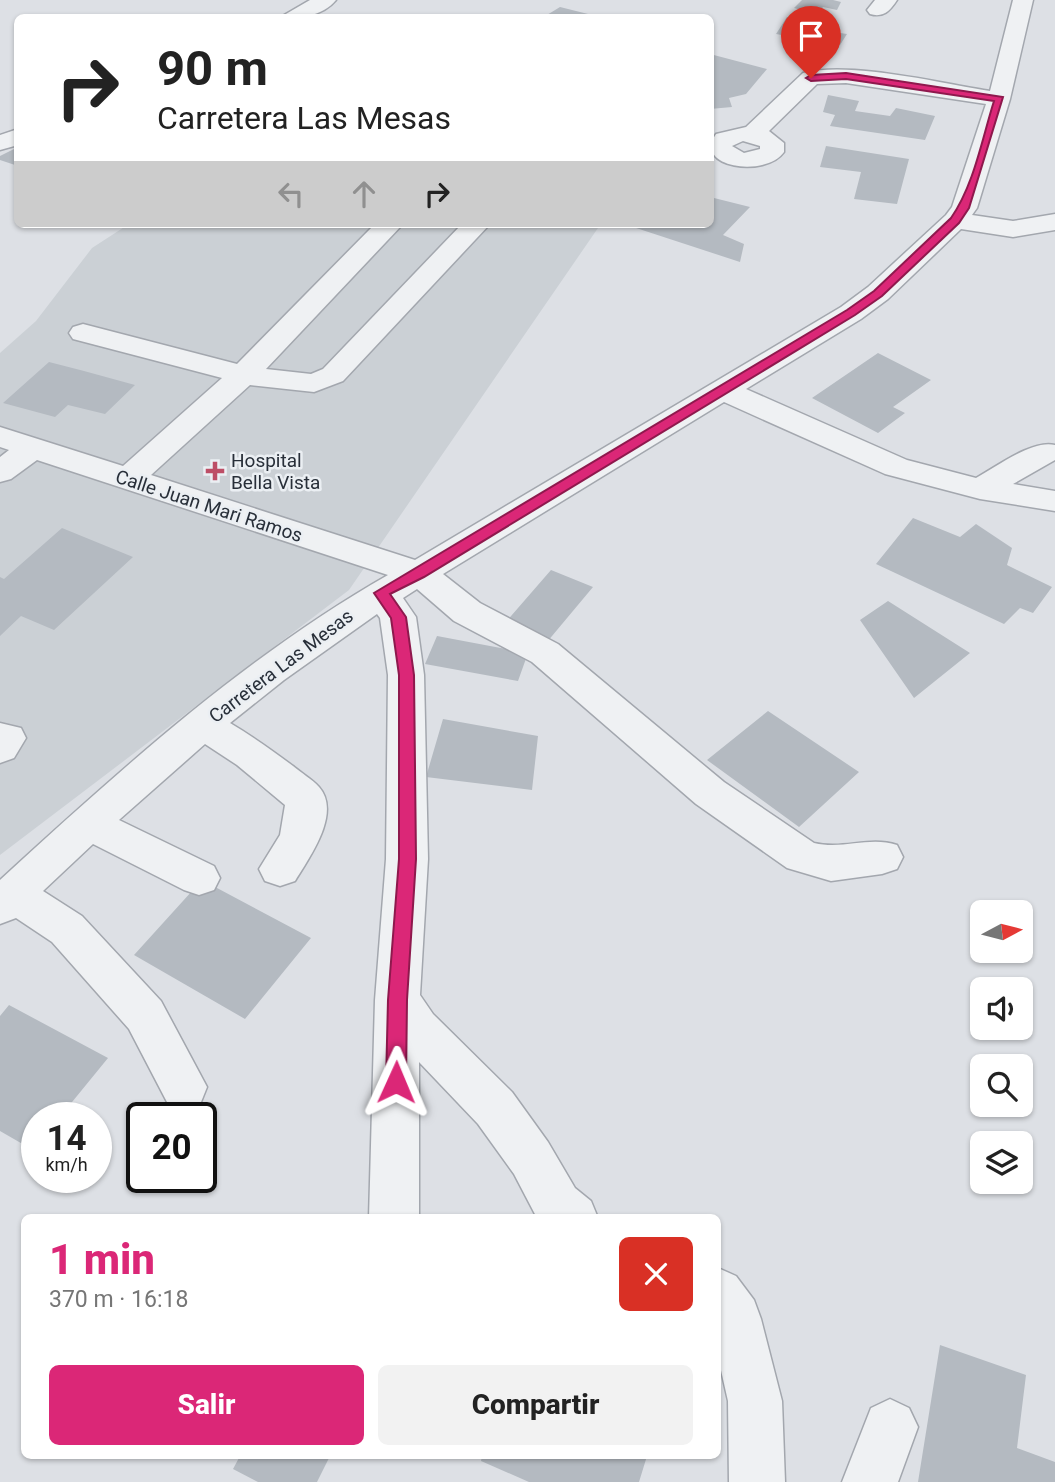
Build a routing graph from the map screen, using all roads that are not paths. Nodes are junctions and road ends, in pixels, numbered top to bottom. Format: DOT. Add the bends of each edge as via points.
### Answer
graph roads {
  1 [pos="326,0"];
  2 [pos="1023,0"];
  3 [pos="297,14"];
  4 [pos="999,99"];
  5 [pos="716,140"];
  6 [pos="955,220"];
  7 [pos="1055,222"];
  8 [pos="386,228"];
  9 [pos="473,228"];
  10 [pos="83,333"];
  11 [pos="243,375"];
  12 [pos="724,391"];
  13 [pos="0,437"];
  14 [pos="32,448"];
  15 [pos="1046,452"];
  16 [pos="0,472"];
  17 [pos="128,480"];
  18 [pos="980,489"];
  19 [pos="1055,501"];
  20 [pos="419,573"];
  21 [pos="381,593"];
  22 [pos="203,724"];
  23 [pos="0,737"];
  24 [pos="0,748"];
  25 [pos="89,824"];
  26 [pos="882,857"];
  27 [pos="280,869"];
  28 [pos="199,878"];
  29 [pos="6,900"];
  30 [pos="397,1000"];
  31 [pos="184,1087"];
  32 [pos="394,1214"];
  33 [pos="568,1214"];
  34 [pos="721,1298"];
  35 [pos="890,1427"];
  36 [pos="757,1482"];
  37 [pos="870,1482"];
  1 -- 3 [label="street"];
  2 -- 4 [label="street, Carretera Las Mesas"];
  4 -- 5 [label="street" via="846,76 811,78 751,135 772,143 772,152 761,158 734,157"];
  4 -- 6 [label="street, Carretera Las Mesas" via="981,163"];
  6 -- 7 [label="street" via="1013,229"];
  6 -- 12 [label="street, Carretera Las Mesas" via="860,306"];
  8 -- 11 [label="street"];
  9 -- 11 [label="street" via="333,374 314,383"];
  10 -- 11 [label="street"];
  11 -- 17 [label="street"];
  12 -- 18 [label="street" via="896,467"];
  12 -- 20 [label="street, Carretera Las Mesas"];
  13 -- 14 [label="street, Calle Juan Mari Ramos"];
  14 -- 16 [label="street"];
  14 -- 17 [label="street, Calle Juan Mari Ramos"];
  15 -- 18 [label="street"];
  17 -- 20 [label="street, Calle Juan Mari Ramos"];
  18 -- 19 [label="street"];
  20 -- 21 [label="street, Carretera Las Mesas"];
  20 -- 26 [label="street" via="467,612 545,653 710,793 802,856 831,864"];
  21 -- 22 [label="street, Carretera Las Mesas" via="244,688"];
  21 -- 30 [label="street" via="398,617 406,675 407,859"];
  22 -- 25 [label="street, Carretera Las Mesas"];
  22 -- 27 [label="street" via="305,798 304,829"];
  23 -- 24 [label="street" via="6,738"];
  25 -- 28 [label="street"];
  25 -- 29 [label="street, Carretera Las Mesas"];
  29 -- 31 [label="street" via="67,929 145,1015"];
  30 -- 32 [label="street"];
  30 -- 33 [label="street" via="417,1028 495,1108 557,1205"];
  34 -- 36 [label="street" via="735,1319 755,1401"];
  35 -- 37 [label="street"];
}
